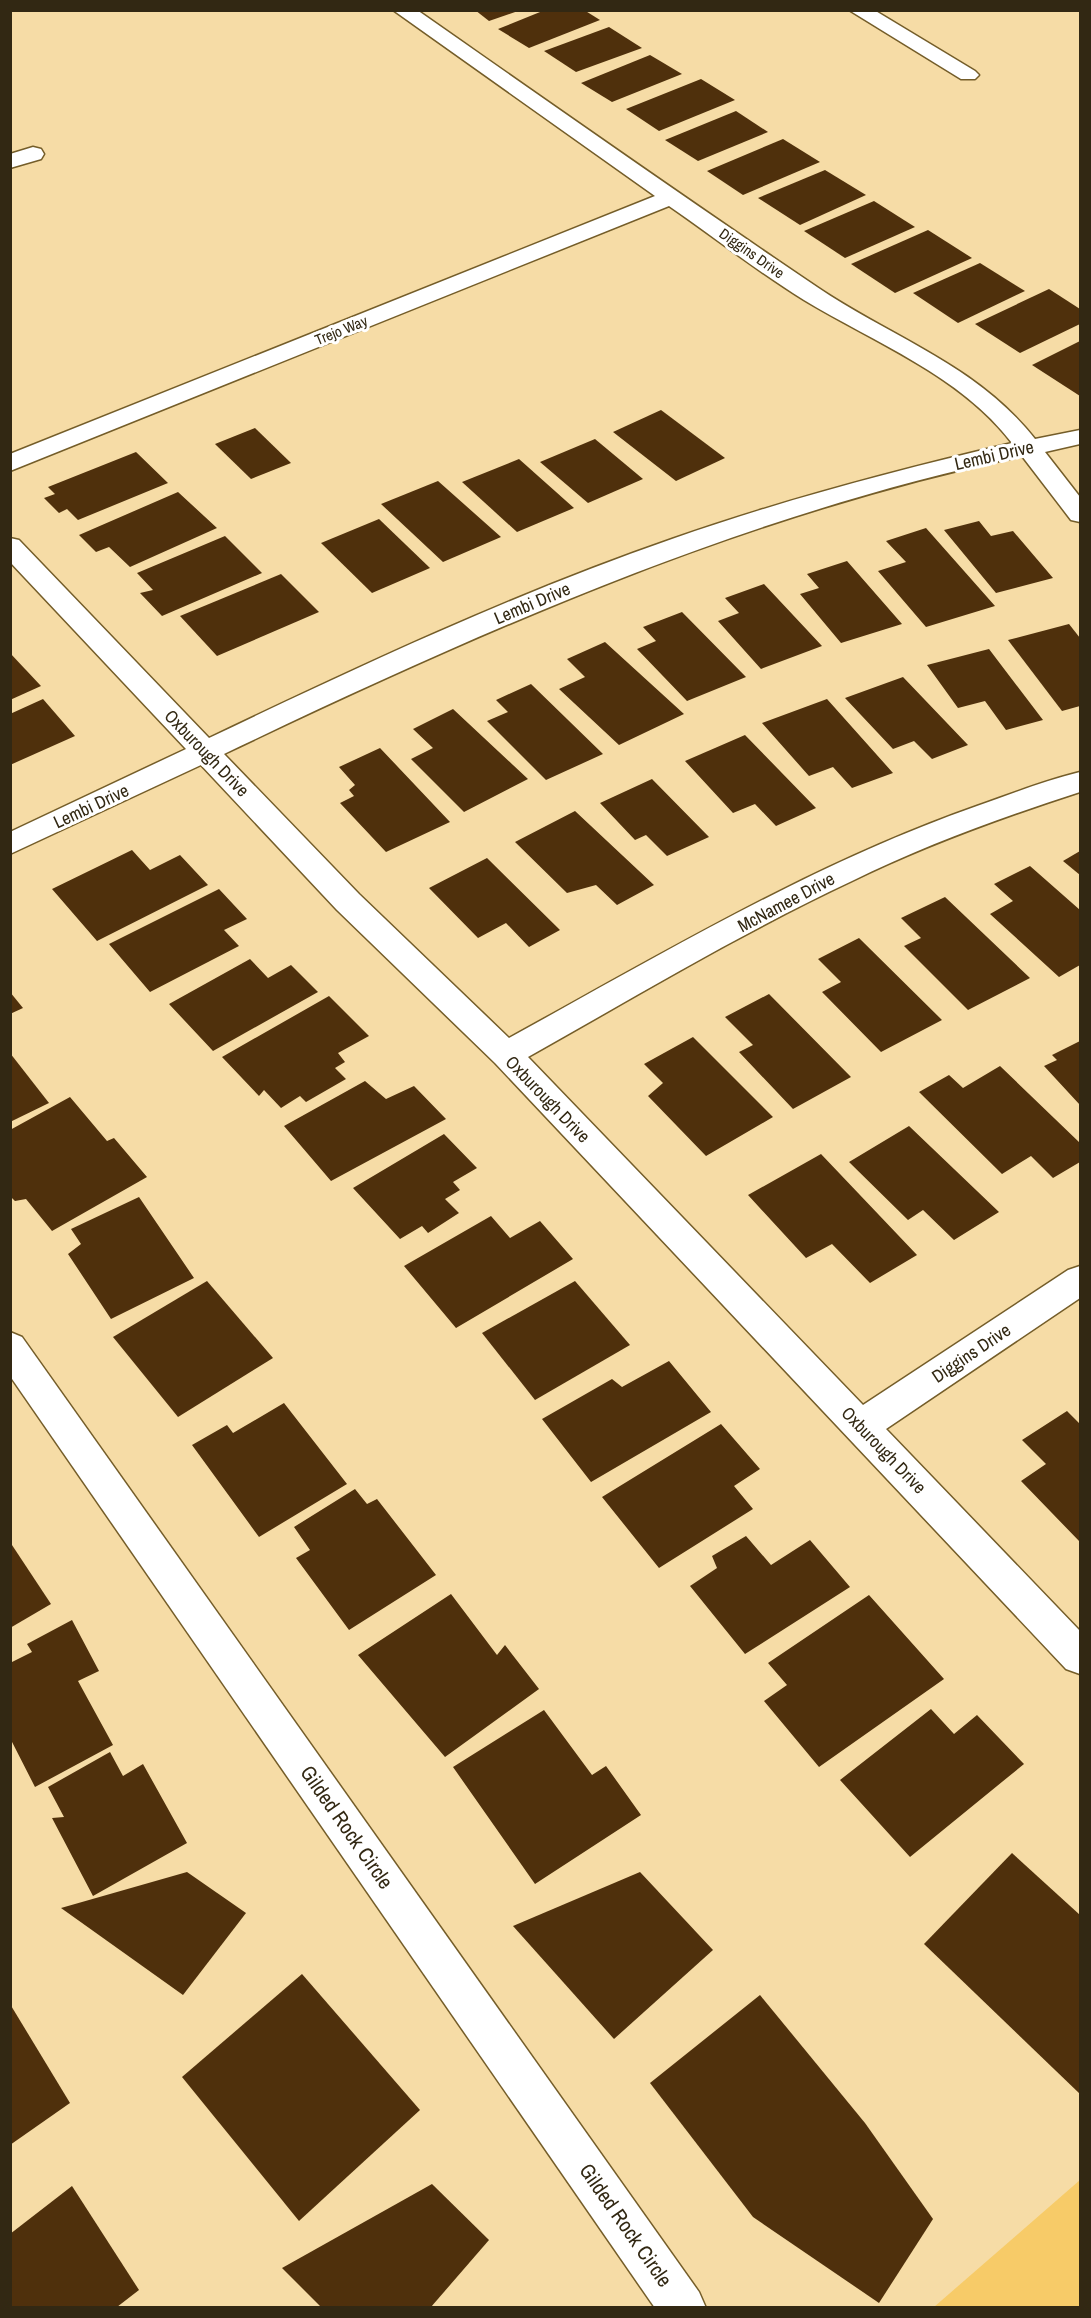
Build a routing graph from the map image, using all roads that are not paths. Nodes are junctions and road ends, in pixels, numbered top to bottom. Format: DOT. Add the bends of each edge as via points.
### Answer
graph roads {
  1 [pos="403,10"];
  2 [pos="859,10"];
  3 [pos="968,75"];
  4 [pos="33,154"];
  5 [pos="10,162"];
  6 [pos="671,197"];
  7 [pos="1080,437"];
  8 [pos="1029,447"];
  9 [pos="10,463"];
  10 [pos="1080,514"];
  11 [pos="10,546"];
  12 [pos="206,753"];
  13 [pos="1080,782"];
  14 [pos="10,844"];
  15 [pos="506,1054"];
  16 [pos="1080,1280"];
  17 [pos="10,1347"];
  18 [pos="861,1426"];
  19 [pos="1080,1657"];
  20 [pos="683,2307"];
  1 -- 6 [label="street, Diggins Drive"];
  2 -- 3 [label="street"];
  4 -- 5 [label="street"];
  6 -- 8 [label="street, Diggins Drive" via="812,294 945,370 985,400"];
  6 -- 9 [label="street, Trejo Way"];
  7 -- 8 [label="street, Lembi Drive"];
  8 -- 10 [label="street, Diggins Drive"];
  8 -- 12 [label="street, Lembi Drive" via="818,501 684,544 540,599"];
  11 -- 12 [label="street, Oxburough Drive"];
  12 -- 14 [label="street, Lembi Drive"];
  12 -- 15 [label="street, Oxburough Drive" via="348,902"];
  13 -- 15 [label="street, McNamee Drive" via="913,841 810,888"];
  15 -- 18 [label="street, Oxburough Drive"];
  16 -- 18 [label="street, Diggins Drive"];
  17 -- 20 [label="street, Gilded Rock Circle"];
  18 -- 19 [label="street, Oxburough Drive"];
}
